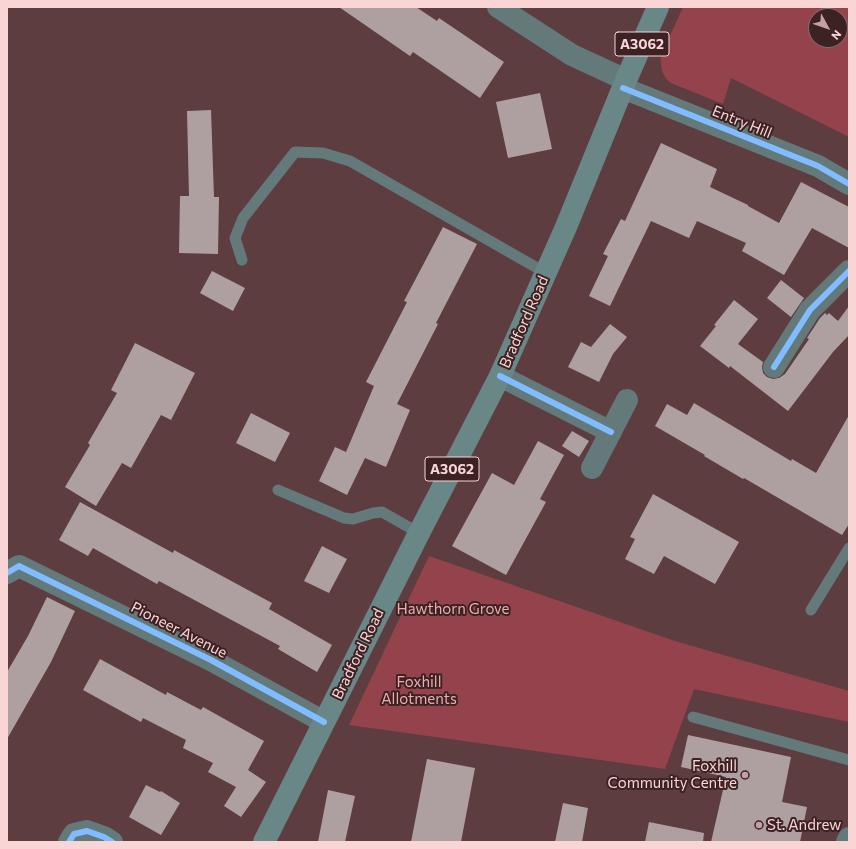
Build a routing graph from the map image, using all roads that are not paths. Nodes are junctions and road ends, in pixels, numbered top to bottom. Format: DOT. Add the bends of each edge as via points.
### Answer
graph roads {
  1 [pos="498,7"];
  2 [pos="658,7"];
  3 [pos="625,84"];
  4 [pos="849,184"];
  5 [pos="242,260"];
  6 [pos="849,271"];
  7 [pos="546,273"];
  8 [pos="774,367"];
  9 [pos="500,376"];
  10 [pos="627,400"];
  11 [pos="611,432"];
  12 [pos="592,468"];
  13 [pos="278,490"];
  14 [pos="419,532"];
  15 [pos="849,548"];
  16 [pos="13,569"];
  17 [pos="811,610"];
  18 [pos="693,717"];
  19 [pos="324,722"];
  20 [pos="849,760"];
  21 [pos="849,838"];
  22 [pos="266,841"];
  23 [pos="69,842"];
  24 [pos="112,842"];
  25 [pos="847,842"];
  1 -- 3 [label="street, Entry Hill" via="572,55"];
  2 -- 3 [label="main road, Bradford Road / A3062"];
  3 -- 4 [label="street, Entry Hill" via="818,166"];
  3 -- 7 [label="main road, Bradford Road / A3062"];
  5 -- 7 [label="lane" via="235,238 243,218 295,152 323,153 350,161"];
  6 -- 8 [label="street" via="810,310"];
  7 -- 9 [label="main road, Bradford Road / A3062"];
  9 -- 11 [label="street"];
  9 -- 14 [label="main road, Bradford Road / A3062"];
  10 -- 11 [label="street"];
  11 -- 12 [label="street"];
  13 -- 14 [label="lane" via="344,518 382,512"];
  14 -- 19 [label="main road, Bradford Road / A3062"];
  15 -- 17 [label="lane"];
  16 -- 19 [label="street, Pioneer Avenue" via="211,660"];
  18 -- 20 [label="lane"];
  19 -- 22 [label="main road, Bradford Road / A3062"];
  21 -- 25 [label="street"];
  23 -- 24 [label="street" via="74,834 87,831"];
}
